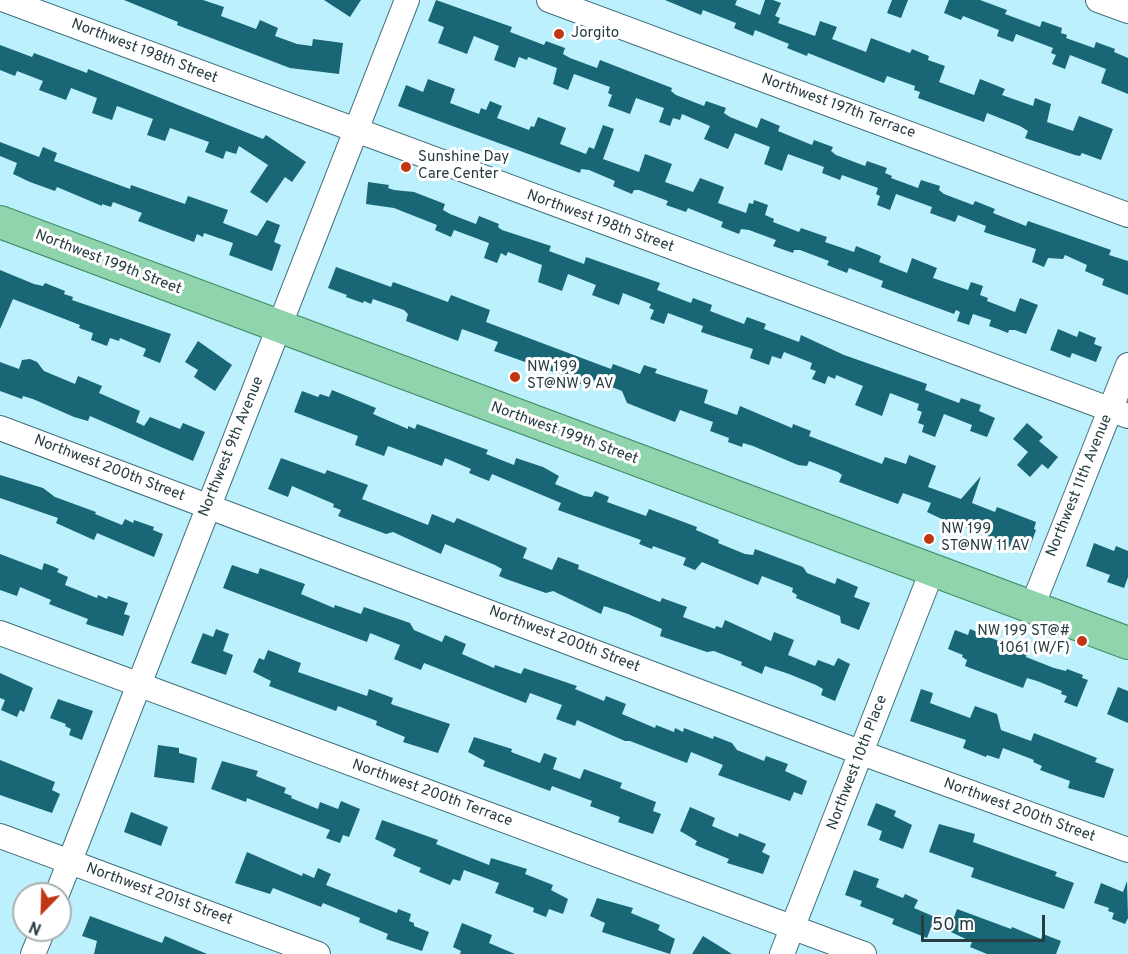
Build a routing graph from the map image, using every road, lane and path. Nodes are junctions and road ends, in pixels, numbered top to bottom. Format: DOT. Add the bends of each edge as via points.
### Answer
graph roads {
  1 [pos="5,0"];
  2 [pos="406,0"];
  3 [pos="549,0"];
  4 [pos="1098,0"];
  5 [pos="1128,11"];
  6 [pos="356,132"];
  7 [pos="1128,215"];
  8 [pos="0,222"];
  9 [pos="280,328"];
  10 [pos="1128,365"];
  11 [pos="1119,413"];
  12 [pos="0,428"];
  13 [pos="208,506"];
  14 [pos="932,571"];
  15 [pos="1032,607"];
  16 [pos="0,633"];
  17 [pos="1128,643"];
  18 [pos="140,686"];
  19 [pos="862,753"];
  20 [pos="0,836"];
  21 [pos="1128,850"];
  22 [pos="69,862"];
  23 [pos="62,882"];
  24 [pos="793,928"];
  25 [pos="318,954"];
  26 [pos="782,954"];
  27 [pos="864,954"];
  1 -- 6 [label="street, Northwest 198th Street"];
  2 -- 6 [label="street, Northwest 9th Avenue"];
  3 -- 7 [label="street, Northwest 197th Terrace"];
  4 -- 5 [label="street"];
  6 -- 9 [label="street, Northwest 9th Avenue"];
  6 -- 11 [label="street, Northwest 198th Street"];
  8 -- 9 [label="main road, Northwest 199th Street"];
  9 -- 13 [label="street, Northwest 9th Avenue"];
  9 -- 14 [label="main road, Northwest 199th Street"];
  10 -- 11 [label="street, Northwest 11th Avenue"];
  11 -- 15 [label="street, Northwest 11th Avenue"];
  12 -- 13 [label="street, Northwest 200th Street"];
  13 -- 18 [label="street, Northwest 9th Avenue"];
  13 -- 19 [label="street, Northwest 200th Street"];
  14 -- 15 [label="main road, Northwest 199th Street"];
  14 -- 19 [label="street, Northwest 10th Place"];
  15 -- 17 [label="main road, Northwest 199th Street"];
  16 -- 18 [label="street, Northwest 200th Terrace"];
  18 -- 22 [label="street, Northwest 9th Avenue"];
  18 -- 24 [label="street, Northwest 200th Terrace"];
  19 -- 21 [label="street, Northwest 200th Street"];
  19 -- 24 [label="street, Northwest 10th Place"];
  20 -- 22 [label="street, Northwest 201st Street"];
  22 -- 23 [label="street, Northwest 9th Avenue"];
  22 -- 25 [label="street, Northwest 201st Street"];
  24 -- 26 [label="street, Northwest 10th Place"];
  24 -- 27 [label="street, Northwest 200th Terrace"];
}
